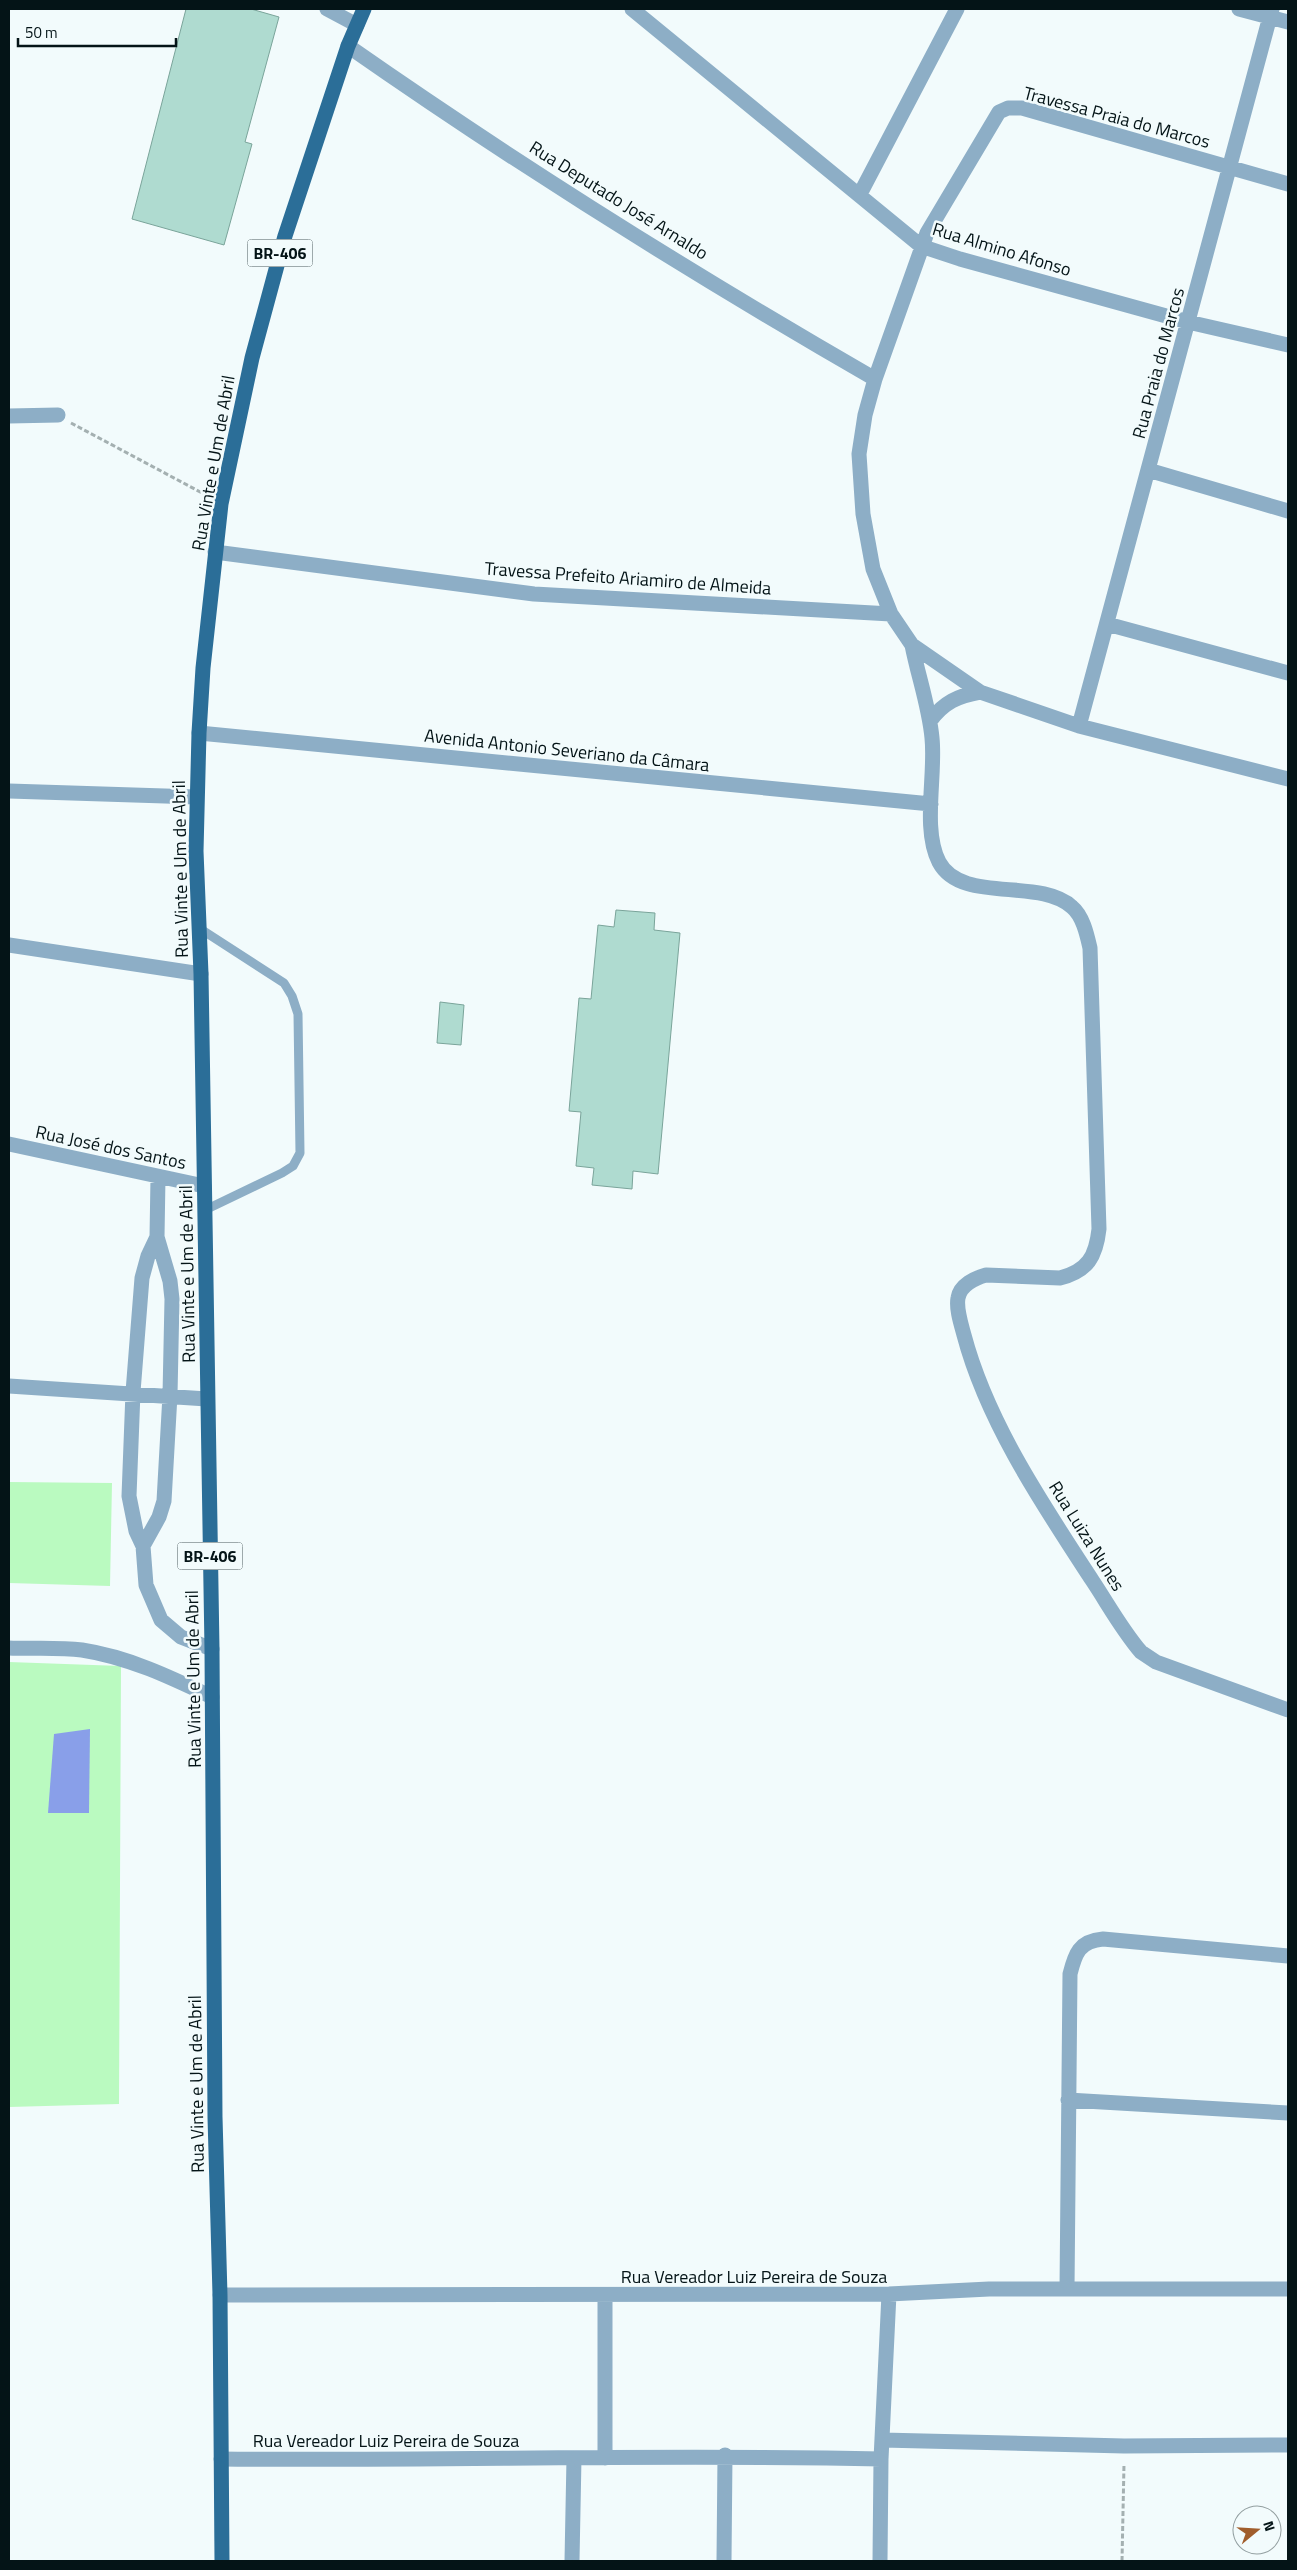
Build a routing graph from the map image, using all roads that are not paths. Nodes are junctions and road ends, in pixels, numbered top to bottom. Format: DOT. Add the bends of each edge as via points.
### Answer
graph roads {
  1 [pos="327,9"];
  2 [pos="364,9"];
  3 [pos="632,9"];
  4 [pos="957,9"];
  5 [pos="1239,9"];
  6 [pos="1271,13"];
  7 [pos="1288,22"];
  8 [pos="357,25"];
  9 [pos="348,46"];
  10 [pos="1230,168"];
  11 [pos="1288,184"];
  12 [pos="860,194"];
  13 [pos="921,246"];
  14 [pos="1188,322"];
  15 [pos="1288,345"];
  16 [pos="874,378"];
  17 [pos="58,415"];
  18 [pos="9,416"];
  19 [pos="1148,470"];
  20 [pos="1288,511"];
  21 [pos="215,552"];
  22 [pos="891,614"];
  23 [pos="1107,624"];
  24 [pos="912,645"];
  25 [pos="1288,673"];
  26 [pos="980,692"];
  27 [pos="930,721"];
  28 [pos="1079,726"];
  29 [pos="199,734"];
  30 [pos="1288,779"];
  31 [pos="9,791"];
  32 [pos="196,797"];
  33 [pos="931,804"];
  34 [pos="200,928"];
  35 [pos="9,945"];
  36 [pos="201,974"];
  37 [pos="9,1144"];
  38 [pos="158,1177"];
  39 [pos="204,1186"];
  40 [pos="203,1211"];
  41 [pos="157,1237"];
  42 [pos="9,1386"];
  43 [pos="134,1392"];
  44 [pos="170,1395"];
  45 [pos="207,1398"];
  46 [pos="143,1546"];
  47 [pos="9,1648"];
  48 [pos="212,1649"];
  49 [pos="212,1697"];
  50 [pos="1288,1710"];
  51 [pos="1288,1956"];
  52 [pos="1068,2100"];
  53 [pos="1288,2113"];
  54 [pos="1067,2289"];
  55 [pos="1288,2289"];
  56 [pos="889,2294"];
  57 [pos="220,2295"];
  58 [pos="605,2296"];
  59 [pos="882,2440"];
  60 [pos="1288,2445"];
  61 [pos="725,2455"];
  62 [pos="574,2458"];
  63 [pos="605,2458"];
  64 [pos="221,2459"];
  65 [pos="881,2459"];
  66 [pos="222,2561"];
  67 [pos="572,2561"];
  68 [pos="724,2561"];
  69 [pos="880,2561"];
  1 -- 8 [label="street"];
  2 -- 8 [label="main road, Rua Vinte e Um de Abril / BR-406"];
  3 -- 12 [label="street, Rua Almino Afonso"];
  4 -- 12 [label="street"];
  5 -- 6 [label="street"];
  6 -- 7 [label="street"];
  6 -- 10 [label="street, Rua Praia do Marcos"];
  8 -- 9 [label="main road, Rua Vinte e Um de Abril / BR-406"];
  9 -- 16 [label="street, Rua Deputado José Arnaldo" via="543,176 786,328"];
  9 -- 21 [label="main road, Rua Vinte e Um de Abril / BR-406" via="285,236 252,358 221,504"];
  10 -- 11 [label="street, Travessa Praia do Marcos"];
  10 -- 13 [label="street, Travessa Praia do Marcos" via="1022,108 1008,108 999,112 992,123 946,197"];
  10 -- 14 [label="street, Rua Praia do Marcos"];
  12 -- 13 [label="street, Rua Almino Afonso"];
  13 -- 14 [label="street, Rua Almino Afonso"];
  13 -- 16 [label="street"];
  14 -- 15 [label="street, Rua Almino Afonso"];
  14 -- 19 [label="street, Rua Praia do Marcos"];
  16 -- 22 [label="street" via="859,454 863,514 873,568"];
  17 -- 18 [label="street"];
  19 -- 20 [label="street"];
  19 -- 23 [label="street, Rua Praia do Marcos"];
  21 -- 22 [label="street, Travessa Prefeito Ariamiro de Almeida" via="534,594"];
  21 -- 29 [label="main road, Rua Vinte e Um de Abril / BR-406"];
  22 -- 24 [label="street"];
  23 -- 25 [label="street"];
  23 -- 28 [label="street, Rua Praia do Marcos"];
  24 -- 26 [label="street"];
  24 -- 27 [label="street"];
  26 -- 27 [label="street" via="946,702"];
  26 -- 28 [label="street"];
  27 -- 33 [label="street" via="934,769"];
  28 -- 30 [label="street"];
  29 -- 32 [label="main road, Rua Vinte e Um de Abril / BR-406"];
  29 -- 33 [label="street, Avenida Antonio Severiano da Câmara"];
  31 -- 32 [label="street"];
  32 -- 34 [label="main road, Rua Vinte e Um de Abril / BR-406"];
  33 -- 50 [label="street, Rua Luiza Nunes" via="932,836 939,862 947,873 974,885 1060,898 1073,907 1090,948 1097,1248 1089,1261 1069,1276 986,1275 962,1288 958,1308 971,1360 1008,1443 1048,1512 1132,1641 1149,1659"];
  34 -- 36 [label="main road, Rua Vinte e Um de Abril / BR-406"];
  34 -- 40 [label="lane" via="284,984 292,996 298,1014 300,1143 300,1153 293,1166"];
  35 -- 36 [label="street"];
  36 -- 39 [label="main road, Rua Vinte e Um de Abril / BR-406"];
  37 -- 38 [label="street, Rua José dos Santos"];
  38 -- 39 [label="street, Rua José dos Santos"];
  38 -- 41 [label="street"];
  39 -- 40 [label="main road, Rua Vinte e Um de Abril / BR-406"];
  40 -- 45 [label="main road, Rua Vinte e Um de Abril / BR-406"];
  41 -- 43 [label="street" via="142,1278"];
  41 -- 44 [label="street" via="172,1299"];
  42 -- 43 [label="street"];
  43 -- 44 [label="street"];
  43 -- 46 [label="street" via="129,1496 136,1531"];
  44 -- 45 [label="street"];
  44 -- 46 [label="street" via="164,1501"];
  45 -- 48 [label="main road, Rua Vinte e Um de Abril / BR-406"];
  46 -- 48 [label="street" via="146,1584 161,1620 180,1637"];
  47 -- 49 [label="street" via="80,1650 111,1656 140,1665"];
  48 -- 49 [label="main road, Rua Vinte e Um de Abril / BR-406"];
  49 -- 57 [label="main road, Rua Vinte e Um de Abril / BR-406"];
  51 -- 52 [label="street" via="1103,1939 1083,1944 1078,1949 1070,1974"];
  52 -- 53 [label="street"];
  52 -- 54 [label="street"];
  54 -- 55 [label="street, Rua Vereador Luiz Pereira de Souza"];
  54 -- 56 [label="street, Rua Vereador Luiz Pereira de Souza"];
  56 -- 58 [label="street, Rua Vereador Luiz Pereira de Souza"];
  56 -- 59 [label="street"];
  57 -- 58 [label="street, Rua Vereador Luiz Pereira de Souza"];
  57 -- 64 [label="main road, Rua Vinte e Um de Abril / BR-406"];
  58 -- 63 [label="street"];
  59 -- 60 [label="street" via="1124,2446"];
  59 -- 65 [label="street"];
  61 -- 63 [label="street, Rua Vereador Luiz Pereira de Souza"];
  61 -- 65 [label="street, Rua Vereador Luiz Pereira de Souza"];
  61 -- 68 [label="street"];
  62 -- 63 [label="street, Rua Vereador Luiz Pereira de Souza"];
  62 -- 64 [label="street, Rua Vereador Luiz Pereira de Souza"];
  62 -- 67 [label="street"];
  64 -- 66 [label="main road, Rua Vinte e Um de Abril / BR-406"];
  65 -- 69 [label="street"];
}
